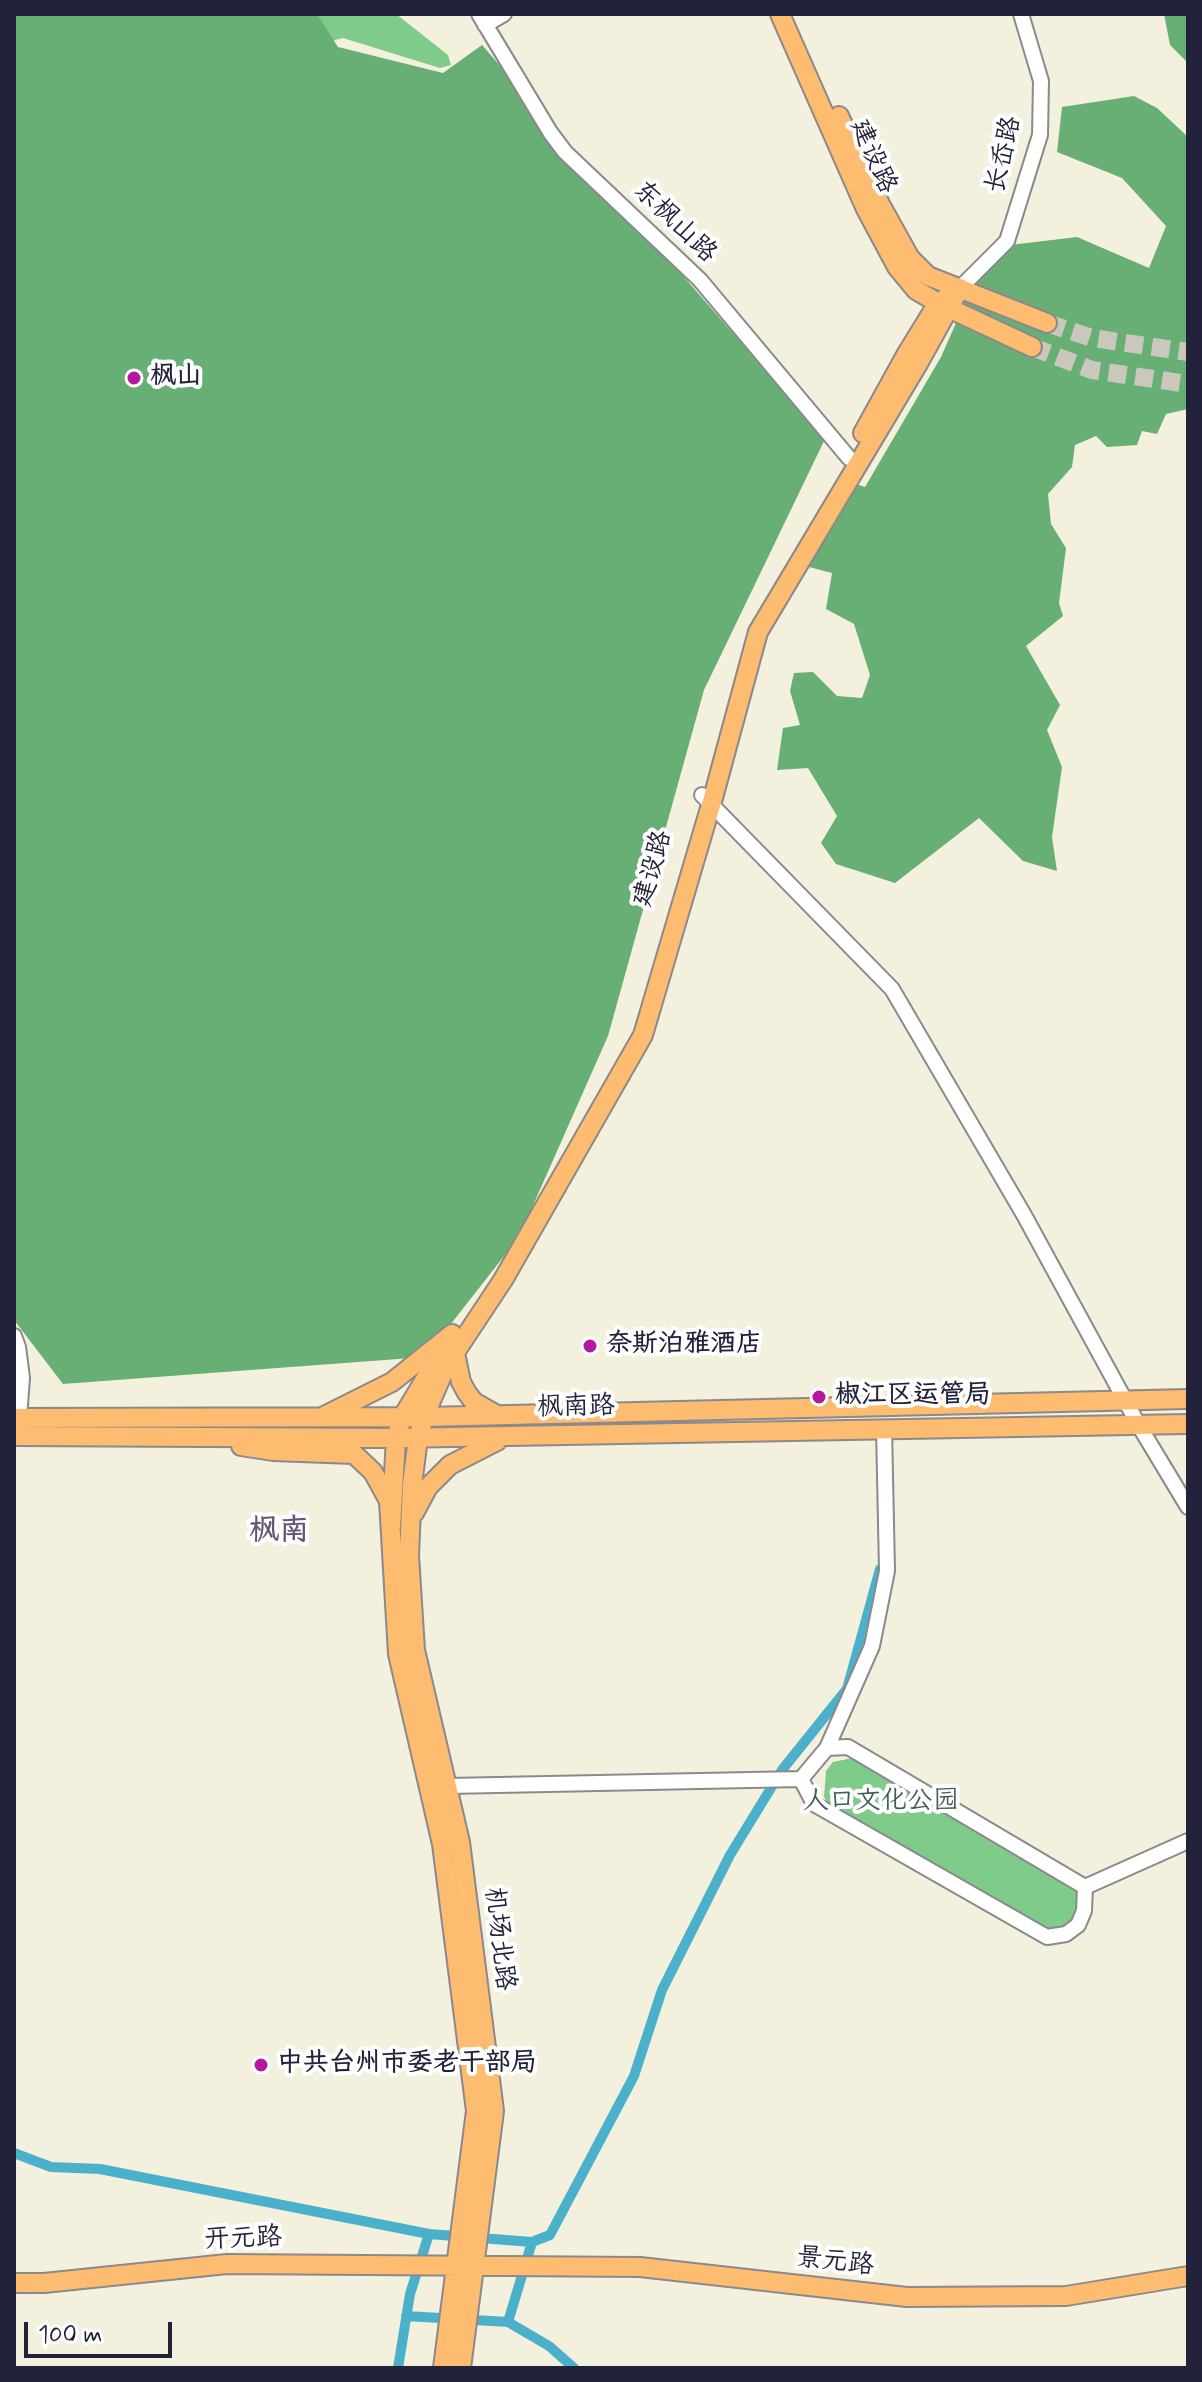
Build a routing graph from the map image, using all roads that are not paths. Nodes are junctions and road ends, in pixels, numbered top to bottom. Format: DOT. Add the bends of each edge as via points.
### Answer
graph roads {
  1 [pos="504,14"];
  2 [pos="780,14"];
  3 [pos="792,14"];
  4 [pos="1021,14"];
  5 [pos="482,19"];
  6 [pos="960,288"];
  7 [pos="944,306"];
  8 [pos="1047,323"];
  9 [pos="1032,347"];
  10 [pos="849,458"];
  11 [pos="706,799"];
  12 [pos="14,1336"];
  13 [pos="453,1343"];
  14 [pos="1188,1399"];
  15 [pos="1126,1400"];
  16 [pos="500,1416"];
  17 [pos="424,1417"];
  18 [pos="319,1418"];
  19 [pos="402,1418"];
  20 [pos="16,1424"];
  21 [pos="1138,1424"];
  22 [pos="1188,1424"];
  23 [pos="884,1428"];
  24 [pos="510,1436"];
  25 [pos="216,1437"];
  26 [pos="396,1438"];
  27 [pos="418,1438"];
  28 [pos="1188,1507"];
  29 [pos="411,1519"];
  30 [pos="391,1527"];
  31 [pos="827,1748"];
  32 [pos="801,1779"];
  33 [pos="447,1786"];
  34 [pos="1188,1841"];
  35 [pos="1085,1887"];
  36 [pos="458,2266"];
  37 [pos="1188,2276"];
  38 [pos="14,2283"];
  39 [pos="443,2368"];
  40 [pos="461,2368"];
  1 -- 5 [label="street"];
  2 -- 7 [label="main road, 建设路" via="897,267 916,290"];
  3 -- 6 [label="main road, 建设路" via="910,258 928,276"];
  4 -- 6 [label="street, 长岙路" via="1041,81 1040,135 1007,241"];
  5 -- 10 [label="street, 东枫山路" via="565,152 700,280"];
  6 -- 7 [label="main road, 建设路"];
  6 -- 8 [label="main road, 建设路"];
  7 -- 9 [label="main road, 建设路"];
  7 -- 10 [label="main road, 建设路" via="906,355"];
  7 -- 11 [label="main road, 建设路" via="758,632"];
  10 -- 11 [label="main road, 建设路" via="747,628"];
  11 -- 13 [label="main road, 建设路" via="635,1030"];
  11 -- 15 [label="street" via="892,989"];
  12 -- 20 [label="street" via="22,1378"];
  13 -- 16 [label="main road" via="467,1393"];
  13 -- 17 [label="main road, 建设路"];
  13 -- 18 [label="main road" via="392,1382"];
  13 -- 19 [label="main road, 建设路"];
  14 -- 15 [label="main road, 枫南路"];
  15 -- 16 [label="main road, 枫南路"];
  15 -- 21 [label="street"];
  16 -- 17 [label="main road, 枫南路"];
  17 -- 19 [label="main road, 枫南路"];
  17 -- 27 [label="main road, 建设路"];
  18 -- 19 [label="main road, 枫南路"];
  18 -- 20 [label="main road, 枫南路"];
  19 -- 26 [label="main road, 建设路"];
  20 -- 25 [label="main road, 枫南路"];
  21 -- 22 [label="main road, 枫南路"];
  21 -- 23 [label="main road, 枫南路"];
  21 -- 28 [label="street"];
  23 -- 24 [label="main road, 枫南路"];
  23 -- 31 [label="street" via="887,1571 872,1646"];
  24 -- 27 [label="main road, 枫南路"];
  24 -- 29 [label="main road" via="450,1465 428,1487"];
  25 -- 26 [label="main road, 枫南路"];
  25 -- 30 [label="main road" via="273,1451 354,1454 384,1490"];
  26 -- 27 [label="main road, 枫南路"];
  26 -- 30 [label="main road, 建设路"];
  27 -- 29 [label="main road, 机场北路"];
  29 -- 33 [label="main road, 机场北路" via="415,1650"];
  30 -- 36 [label="main road, 机场北路" via="398,1654 442,1844 476,2111"];
  31 -- 32 [label="street"];
  31 -- 35 [label="street" via="848,1747"];
  32 -- 33 [label="street"];
  32 -- 35 [label="street" via="814,1804 1047,1937 1066,1934 1078,1925"];
  33 -- 36 [label="main road, 机场北路" via="460,1842 494,2111"];
  34 -- 35 [label="street"];
  36 -- 37 [label="main road, 景元路" via="640,2267 907,2297 1066,2296"];
  36 -- 38 [label="main road, 开元路" via="227,2264"];
  36 -- 39 [label="main road, 机场北路"];
  36 -- 40 [label="main road, 机场北路"];
}
